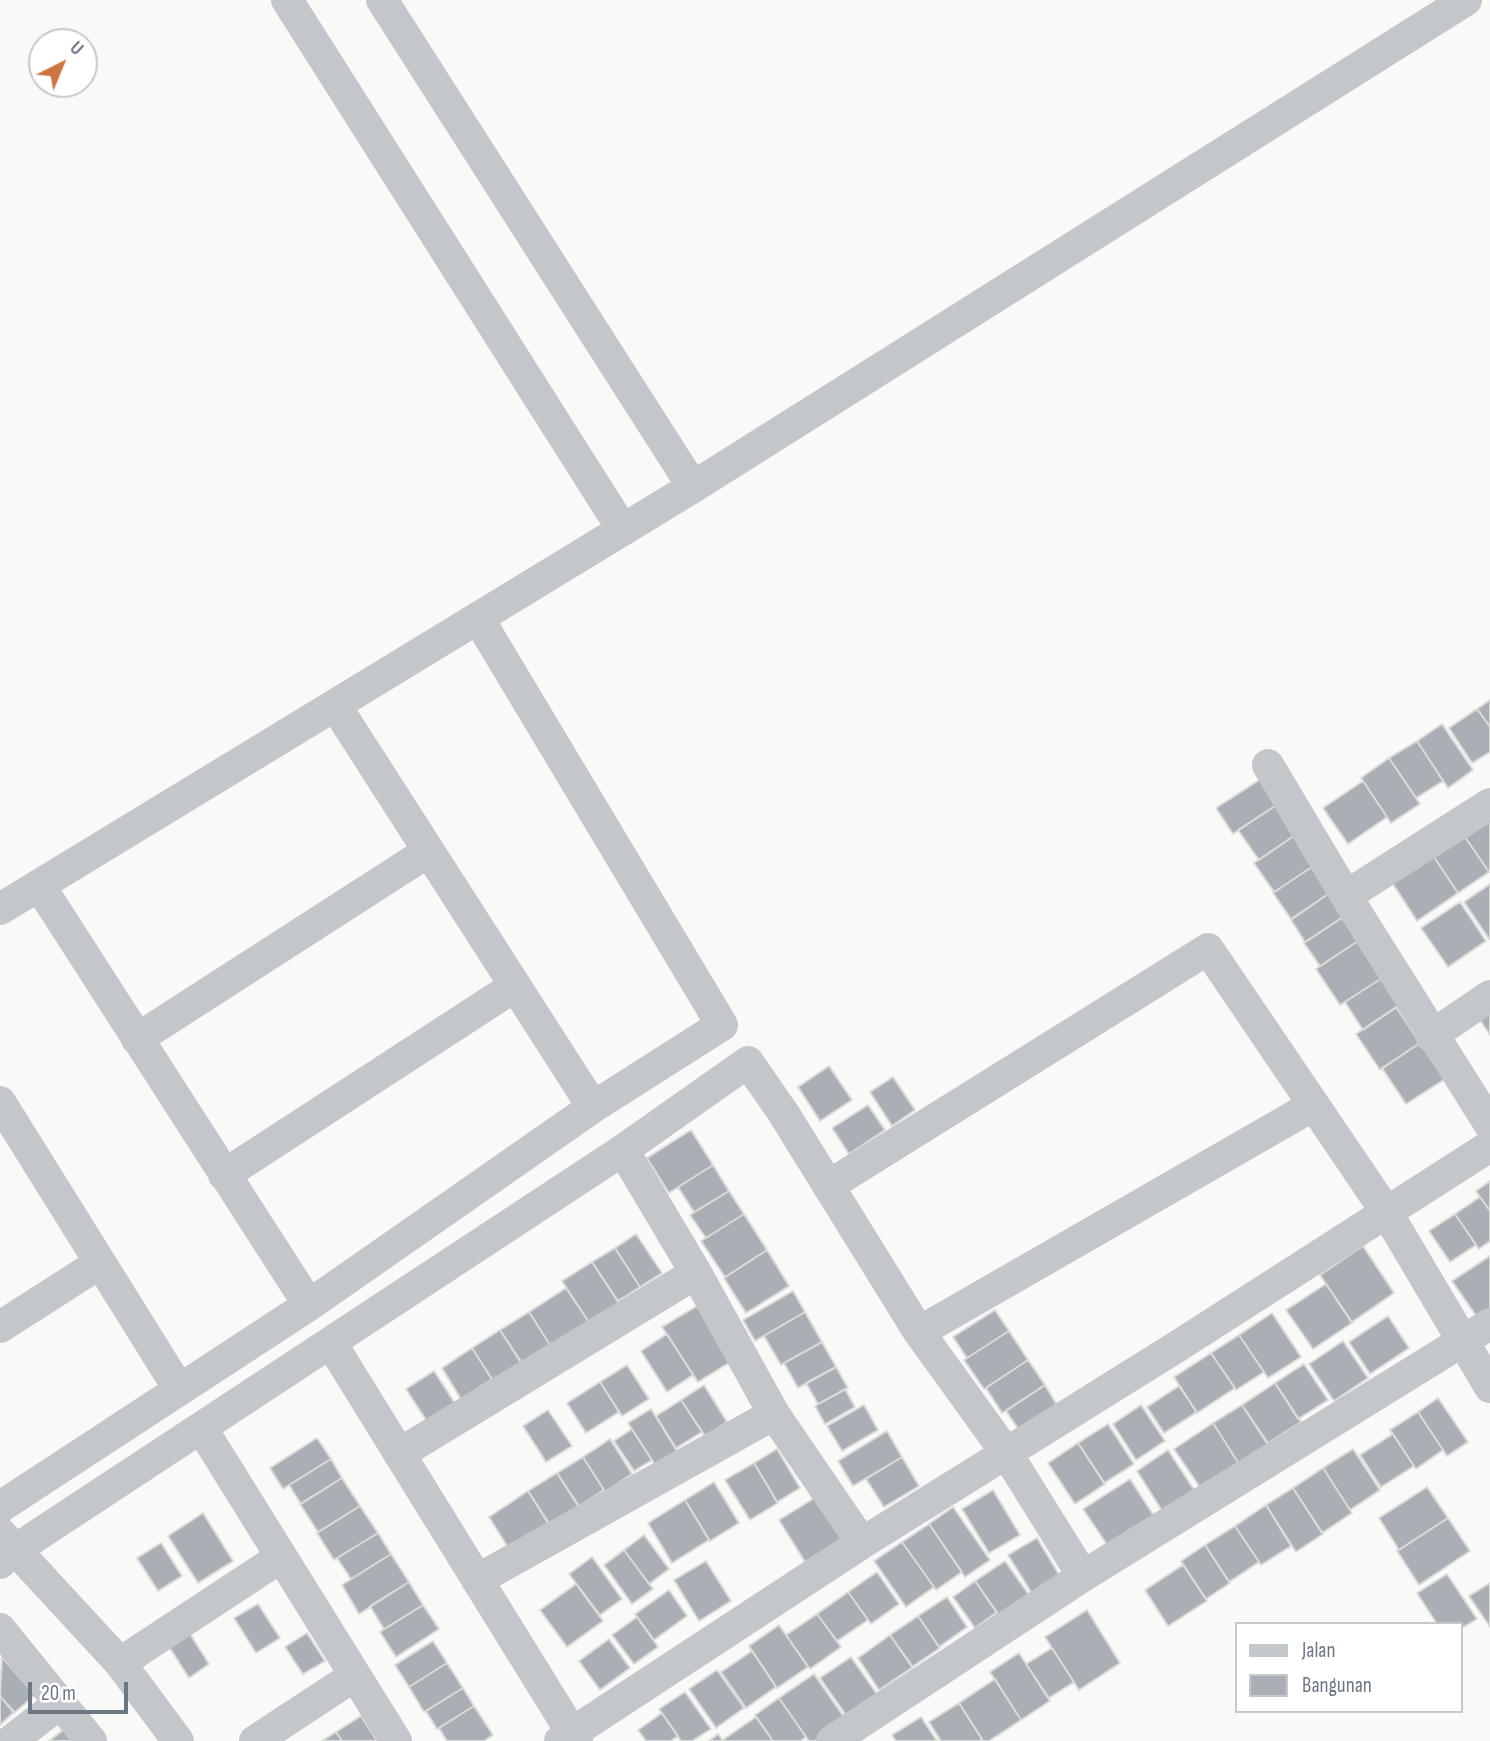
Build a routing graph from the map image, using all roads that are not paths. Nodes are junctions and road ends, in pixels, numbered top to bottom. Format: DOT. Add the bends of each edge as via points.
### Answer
graph roads {
  1 [pos="287,0"];
  2 [pos="382,0"];
  3 [pos="1466,0"];
  4 [pos="693,487"];
  5 [pos="623,530"];
  6 [pos="478,618"];
  7 [pos="335,705"];
  8 [pos="1268,765"];
  9 [pos="1490,804"];
  10 [pos="429,851"];
  11 [pos="39,885"];
  12 [pos="1346,896"];
  13 [pos="0,909"];
  14 [pos="516,986"];
  15 [pos="1490,996"];
  16 [pos="1432,1036"];
  17 [pos="138,1040"];
  18 [pos="1314,1105"];
  19 [pos="593,1107"];
  20 [pos="5,1121"];
  21 [pos="1490,1125"];
  22 [pos="1490,1146"];
  23 [pos="623,1150"];
  24 [pos="224,1175"];
  25 [pos="828,1186"];
  26 [pos="1387,1213"];
  27 [pos="100,1263"];
  28 [pos="696,1273"];
  29 [pos="309,1305"];
  30 [pos="1490,1324"];
  31 [pos="0,1327"];
  32 [pos="919,1332"];
  33 [pos="1462,1342"];
  34 [pos="331,1343"];
  35 [pos="1490,1387"];
  36 [pos="179,1390"];
  37 [pos="774,1414"];
  38 [pos="202,1429"];
  39 [pos="400,1454"];
  40 [pos="1007,1454"];
  41 [pos="0,1507"];
  42 [pos="862,1543"];
  43 [pos="4,1552"];
  44 [pos="281,1558"];
  45 [pos="1083,1576"];
  46 [pos="477,1580"];
  47 [pos="0,1629"];
  48 [pos="120,1663"];
  49 [pos="354,1676"];
  50 [pos="60,1703"];
  51 [pos="570,1739"];
  52 [pos="12,1741"];
  53 [pos="91,1741"];
  54 [pos="178,1741"];
  55 [pos="255,1741"];
  56 [pos="396,1741"];
  57 [pos="832,1741"];
  1 -- 5 [label="street"];
  2 -- 4 [label="street"];
  3 -- 4 [label="street"];
  4 -- 5 [label="street"];
  5 -- 6 [label="street"];
  6 -- 7 [label="street"];
  6 -- 19 [label="street" via="722,1025"];
  7 -- 10 [label="street"];
  7 -- 11 [label="street"];
  8 -- 12 [label="street"];
  9 -- 12 [label="street"];
  10 -- 14 [label="street"];
  10 -- 17 [label="street"];
  11 -- 13 [label="street"];
  11 -- 17 [label="street"];
  12 -- 16 [label="street"];
  14 -- 19 [label="street"];
  14 -- 24 [label="street"];
  15 -- 16 [label="street"];
  16 -- 21 [label="street"];
  17 -- 24 [label="street"];
  18 -- 25 [label="street" via="1209,949"];
  18 -- 26 [label="street"];
  18 -- 32 [label="street"];
  19 -- 29 [label="street"];
  20 -- 27 [label="street"];
  22 -- 26 [label="street"];
  23 -- 25 [label="street" via="748,1062"];
  23 -- 28 [label="street"];
  23 -- 34 [label="street"];
  24 -- 29 [label="street"];
  25 -- 32 [label="street"];
  26 -- 33 [label="street"];
  26 -- 40 [label="street"];
  27 -- 31 [label="street"];
  27 -- 36 [label="street"];
  28 -- 37 [label="street"];
  28 -- 39 [label="street"];
  29 -- 36 [label="street"];
  30 -- 33 [label="street"];
  32 -- 40 [label="street"];
  33 -- 35 [label="street"];
  33 -- 45 [label="street"];
  34 -- 38 [label="street"];
  34 -- 39 [label="street"];
  36 -- 41 [label="street"];
  37 -- 42 [label="street"];
  37 -- 46 [label="street"];
  38 -- 43 [label="street"];
  38 -- 44 [label="street"];
  39 -- 46 [label="street"];
  40 -- 42 [label="street"];
  40 -- 45 [label="street"];
  42 -- 51 [label="street"];
  43 -- 48 [label="street"];
  44 -- 48 [label="street"];
  44 -- 49 [label="street"];
  45 -- 57 [label="street"];
  46 -- 51 [label="street"];
  47 -- 50 [label="street"];
  48 -- 54 [label="street"];
  49 -- 55 [label="street"];
  49 -- 56 [label="street"];
  50 -- 52 [label="street"];
  50 -- 53 [label="street"];
}
